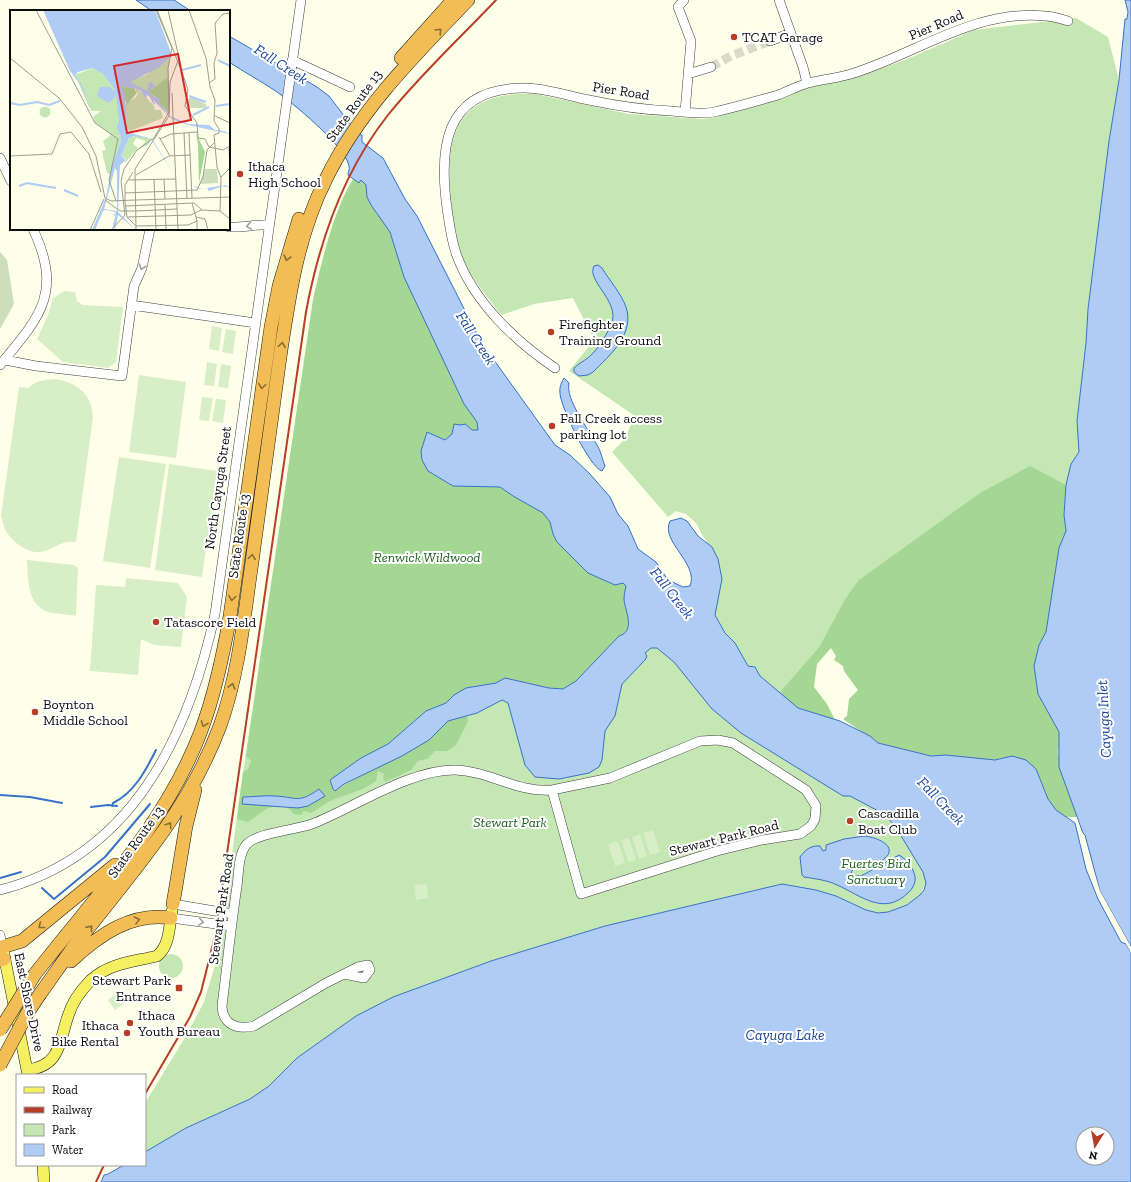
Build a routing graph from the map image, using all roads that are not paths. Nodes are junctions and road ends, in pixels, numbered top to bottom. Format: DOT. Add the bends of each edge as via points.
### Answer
graph roads {
  1 [pos="301,0"];
  2 [pos="453,0"];
  3 [pos="468,0"];
  4 [pos="684,0"];
  5 [pos="779,0"];
  6 [pos="1068,20"];
  7 [pos="791,33"];
  8 [pos="770,41"];
  9 [pos="292,64"];
  10 [pos="711,67"];
  11 [pos="688,74"];
  12 [pos="807,83"];
  13 [pos="350,87"];
  14 [pos="364,109"];
  15 [pos="685,112"];
  16 [pos="0,158"];
  17 [pos="324,172"];
  18 [pos="10,179"];
  19 [pos="269,225"];
  20 [pos="230,226"];
  21 [pos="34,230"];
  22 [pos="150,230"];
  23 [pos="131,305"];
  24 [pos="256,324"];
  25 [pos="2,362"];
  26 [pos="555,368"];
  27 [pos="199,774"];
  28 [pos="552,790"];
  29 [pos="135,846"];
  30 [pos="0,890"];
  31 [pos="173,904"];
  32 [pos="233,914"];
  33 [pos="170,918"];
  34 [pos="231,926"];
  35 [pos="2,950"];
  36 [pos="344,974"];
  37 [pos="49,981"];
  38 [pos="0,1030"];
  39 [pos="0,1065"];
  40 [pos="28,1072"];
  41 [pos="43,1166"];
  42 [pos="44,1182"];
  1 -- 9 [label="street, North Cayuga Street"];
  2 -- 14 [label="highway, State Route 13" via="397,62"];
  14 -- 3 [label="highway, State Route 13, one-way"];
  4 -- 11 [label="street" via="678,7 691,41"];
  5 -- 7 [label="street"];
  6 -- 12 [label="street, Pier Road" via="1046,16 1014,16 972,24 904,55 853,74"];
  7 -- 8 [label="street"];
  7 -- 12 [label="street"];
  9 -- 13 [label="street"];
  9 -- 19 [label="street, North Cayuga Street"];
  10 -- 11 [label="street"];
  11 -- 15 [label="street"];
  12 -- 15 [label="street, Pier Road" via="779,94 715,112"];
  14 -- 17 [label="highway, State Route 13" via="344,130"];
  15 -- 26 [label="street, Pier Road" via="627,107 526,88 501,90 476,99 466,105 454,122 444,153 443,181 452,241 457,256 470,282 499,320 526,347"];
  16 -- 18 [label="street"];
  27 -- 17 [label="highway, State Route 13, one-way" via="220,725 235,674 290,291 305,230"];
  17 -- 29 [label="highway, State Route 13, one-way" via="304,207 294,235 274,314 230,616 215,688 201,732 186,765 162,807"];
  19 -- 20 [label="street, one-way" via="239,228"];
  19 -- 24 [label="street, North Cayuga Street"];
  21 -- 25 [label="street" via="47,267 45,298 37,319"];
  22 -- 23 [label="street, one-way"];
  23 -- 24 [label="street"];
  23 -- 25 [label="street" via="122,376"];
  24 -- 30 [label="street, North Cayuga Street" via="215,614 203,663 184,716 162,762 114,827 90,848 56,869"];
  27 -- 31 [label="highway" via="186,826"];
  37 -- 27 [label="highway, State Route 13, one-way" via="159,841"];
  28 -- 28 [label="street, Stewart Park Road" via="581,894 718,851 800,834 811,826 816,813 814,800 806,790 733,743 718,740 700,741 610,778"];
  28 -- 32 [label="street, Stewart Park Road" via="525,789 466,771 440,771 383,791 307,826 257,838 249,842 242,854"];
  29 -- 35 [label="highway, one-way" via="67,906 22,941"];
  29 -- 38 [label="highway, State Route 13, bridge" via="35,974"];
  31 -- 32 [label="street"];
  31 -- 33 [label="main road"];
  32 -- 34 [label="street, Stewart Park Road"];
  33 -- 34 [label="street, one-way"];
  37 -- 33 [label="highway, one-way" via="90,944 113,928 146,918"];
  33 -- 40 [label="main road" via="164,949 157,956 114,966 92,980 71,1008 53,1058 44,1066"];
  34 -- 36 [label="street, Stewart Park Road" via="222,1006 224,1017 230,1024 244,1028 254,1026 326,982"];
  35 -- 40 [label="main road, East Shore Drive"];
  37 -- 39 [label="highway, State Route 13, bridge" via="21,1025"];
  41 -- 42 [label="main road"];
}
